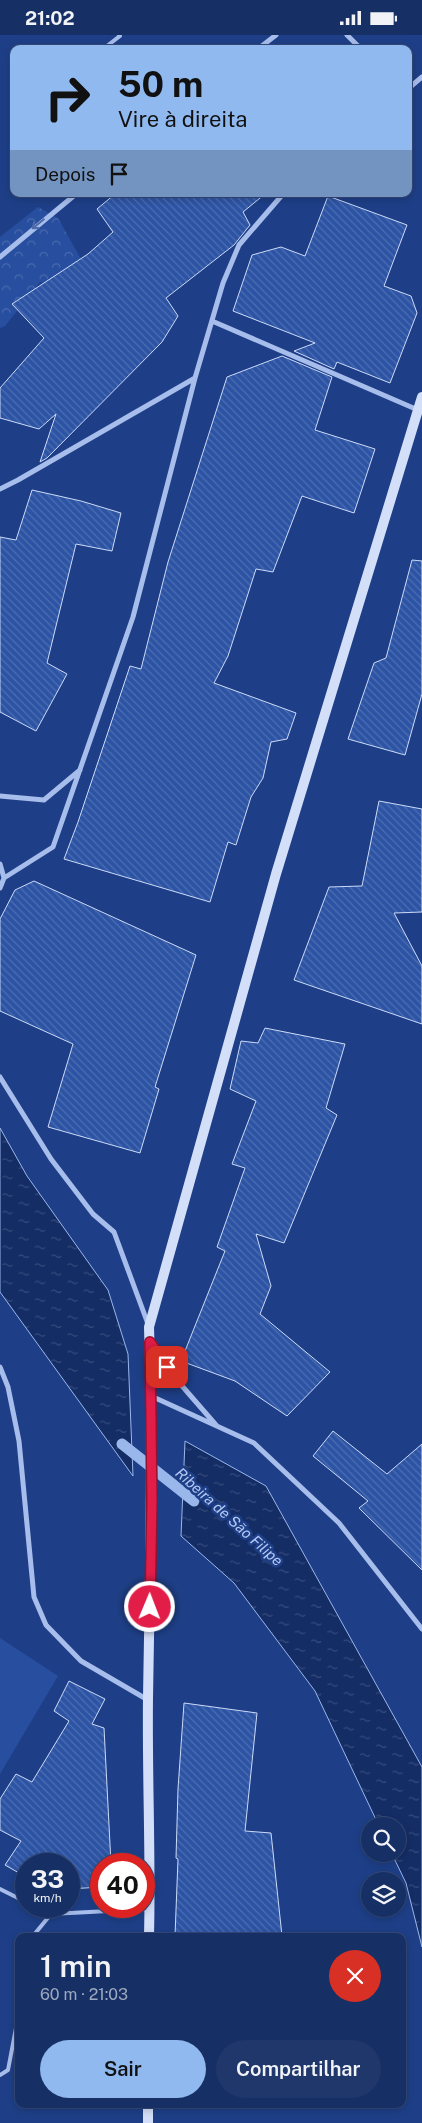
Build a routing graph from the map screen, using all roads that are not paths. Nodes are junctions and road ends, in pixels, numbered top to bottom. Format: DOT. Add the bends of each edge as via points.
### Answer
graph roads {
  1 [pos="119,35"];
  2 [pos="276,35"];
  3 [pos="347,35"];
  4 [pos="108,45"];
  5 [pos="263,45"];
  6 [pos="357,45"];
  7 [pos="422,77"];
  8 [pos="412,85"];
  9 [pos="72,197"];
  10 [pos="279,197"];
  11 [pos="0,257"];
  12 [pos="212,321"];
  13 [pos="195,378"];
  14 [pos="422,397"];
  15 [pos="418,410"];
  16 [pos="0,489"];
  17 [pos="81,770"];
  18 [pos="0,797"];
  19 [pos="0,864"];
  20 [pos="4,878"];
  21 [pos="0,888"];
  22 [pos="0,1077"];
  23 [pos="149,1327"];
  24 [pos="150,1342"];
  25 [pos="0,1367"];
  26 [pos="152,1396"];
  27 [pos="218,1427"];
  28 [pos="422,1629"];
  29 [pos="148,1700"];
  30 [pos="149,1853"];
  31 [pos="0,1889"];
  32 [pos="15,1896"];
  33 [pos="48,1918"];
  34 [pos="150,1918"];
  35 [pos="35,1933"];
  36 [pos="149,1933"];
  37 [pos="15,2033"];
  38 [pos="0,2075"];
  39 [pos="148,2108"];
  40 [pos="148,2123"];
  1 -- 4 [label="lane"];
  2 -- 5 [label="street"];
  3 -- 6 [label="street"];
  7 -- 8 [label="street"];
  9 -- 11 [label="street, one-way"];
  10 -- 12 [label="street" via="239,245"];
  12 -- 13 [label="street"];
  12 -- 15 [label="street"];
  13 -- 16 [label="street"];
  13 -- 17 [label="street" via="133,617"];
  14 -- 15 [label="street"];
  15 -- 23 [label="street" via="276,874"];
  17 -- 18 [label="street" via="44,800"];
  17 -- 20 [label="street" via="53,847"];
  19 -- 20 [label="street"];
  20 -- 21 [label="street"];
  22 -- 23 [label="street" via="51,1159 92,1214 114,1232"];
  23 -- 24 [label="street"];
  24 -- 26 [label="street"];
  24 -- 27 [label="street" via="176,1379"];
  25 -- 29 [label="street" via="8,1387 19,1441 34,1597 46,1625 81,1661"];
  26 -- 27 [label="street"];
  26 -- 29 [label="street"];
  27 -- 28 [label="street" via="254,1443 339,1523"];
  29 -- 30 [label="street"];
  31 -- 32 [label="lane"];
  33 -- 35 [label="lane"];
  34 -- 36 [label="street"];
  37 -- 38 [label="lane" via="8,2069"];
  39 -- 40 [label="street"];
}
